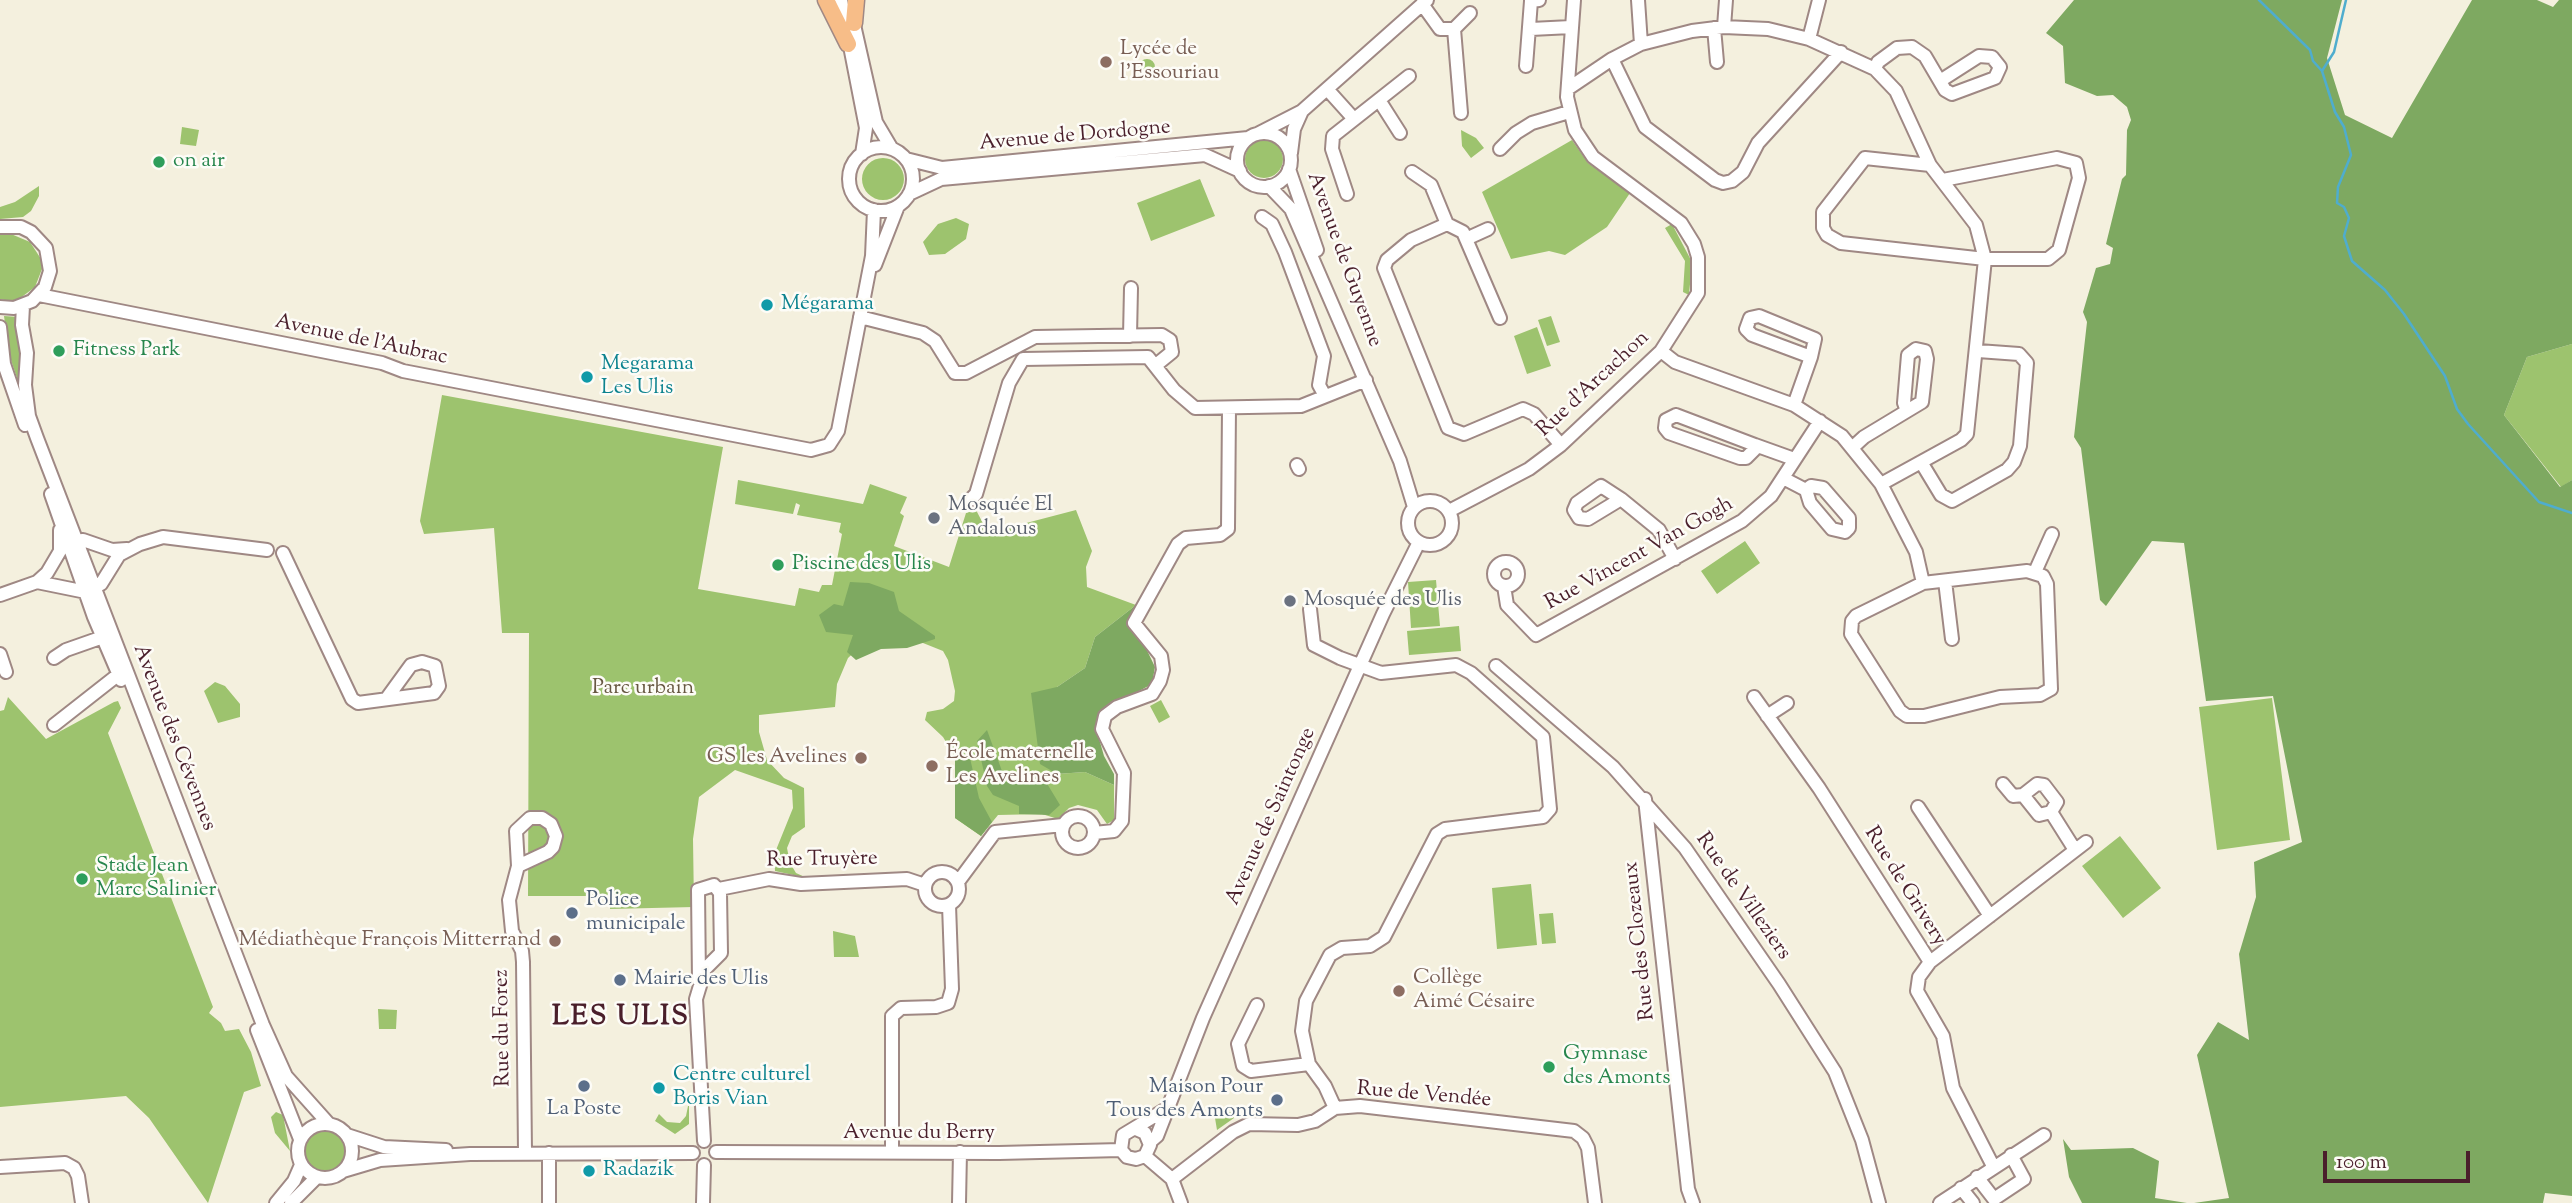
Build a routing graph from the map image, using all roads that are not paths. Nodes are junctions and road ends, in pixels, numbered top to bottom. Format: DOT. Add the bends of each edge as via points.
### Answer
graph roads {
  1 [pos="826,0"];
  2 [pos="841,0"];
  3 [pos="849,0"];
  4 [pos="856,0"];
  5 [pos="1532,0"];
  6 [pos="1574,0"];
  7 [pos="1639,0"];
  8 [pos="1726,0"];
  9 [pos="1819,0"];
  10 [pos="1424,2"];
  11 [pos="1470,13"];
  12 [pos="854,23"];
  13 [pos="1571,27"];
  14 [pos="1719,27"];
  15 [pos="1454,29"];
  16 [pos="1531,29"];
  17 [pos="1809,38"];
  18 [pos="848,44"];
  19 [pos="1641,44"];
  20 [pos="1841,52"];
  21 [pos="1612,59"];
  22 [pos="1717,62"];
  23 [pos="1526,66"];
  24 [pos="1875,69"];
  25 [pos="1409,76"];
  26 [pos="1940,81"];
  27 [pos="1569,88"];
  28 [pos="1327,89"];
  29 [pos="1379,100"];
  30 [pos="1302,111"];
  31 [pos="1569,112"];
  32 [pos="1461,113"];
  33 [pos="1354,119"];
  34 [pos="1400,133"];
  35 [pos="1254,136"];
  36 [pos="892,149"];
  37 [pos="1500,149"];
  38 [pos="862,154"];
  39 [pos="1291,154"];
  40 [pos="906,159"];
  41 [pos="1930,165"];
  42 [pos="1289,169"];
  43 [pos="1240,171"];
  44 [pos="1412,172"];
  45 [pos="1943,180"];
  46 [pos="1269,186"];
  47 [pos="909,194"];
  48 [pos="1347,194"];
  49 [pos="898,206"];
  50 [pos="874,210"];
  51 [pos="1262,217"];
  52 [pos="1447,224"];
  53 [pos="0,227"];
  54 [pos="1489,229"];
  55 [pos="1466,239"];
  56 [pos="1985,259"];
  57 [pos="869,274"];
  58 [pos="49,278"];
  59 [pos="1131,288"];
  60 [pos="39,295"];
  61 [pos="63,301"];
  62 [pos="23,306"];
  63 [pos="0,307"];
  64 [pos="860,317"];
  65 [pos="1500,318"];
  66 [pos="0,327"];
  67 [pos="1130,336"];
  68 [pos="1661,351"];
  69 [pos="1978,351"];
  70 [pos="1811,357"];
  71 [pos="2,361"];
  72 [pos="1359,364"];
  73 [pos="1156,365"];
  74 [pos="1366,380"];
  75 [pos="1325,396"];
  76 [pos="1794,405"];
  77 [pos="1229,408"];
  78 [pos="1907,411"];
  79 [pos="1820,421"];
  80 [pos="1561,445"];
  81 [pos="1755,445"];
  82 [pos="1852,448"];
  83 [pos="1794,460"];
  84 [pos="1400,461"];
  85 [pos="1921,462"];
  86 [pos="1783,478"];
  87 [pos="1881,484"];
  88 [pos="1806,490"];
  89 [pos="1621,499"];
  90 [pos="970,500"];
  91 [pos="1432,500"];
  92 [pos="1414,507"];
  93 [pos="1449,511"];
  94 [pos="2052,534"];
  95 [pos="1419,542"];
  96 [pos="99,547"];
  97 [pos="130,548"];
  98 [pos="65,549"];
  99 [pos="267,550"];
  100 [pos="283,552"];
  101 [pos="1675,559"];
  102 [pos="108,568"];
  103 [pos="2035,572"];
  104 [pos="1945,581"];
  105 [pos="37,582"];
  106 [pos="1923,583"];
  107 [pos="1504,586"];
  108 [pos="67,588"];
  109 [pos="91,590"];
  110 [pos="0,595"];
  111 [pos="1310,610"];
  112 [pos="103,637"];
  113 [pos="1952,639"];
  114 [pos="0,654"];
  115 [pos="54,657"];
  116 [pos="1360,666"];
  117 [pos="1496,666"];
  118 [pos="6,672"];
  119 [pos="119,674"];
  120 [pos="1754,697"];
  121 [pos="387,698"];
  122 [pos="1787,703"];
  123 [pos="1767,716"];
  124 [pos="54,725"];
  125 [pos="2003,784"];
  126 [pos="2023,794"];
  127 [pos="1645,799"];
  128 [pos="1918,807"];
  129 [pos="2051,812"];
  130 [pos="1063,825"];
  131 [pos="1094,833"];
  132 [pos="2086,842"];
  133 [pos="2075,850"];
  134 [pos="518,866"];
  135 [pos="958,882"];
  136 [pos="925,885"];
  137 [pos="719,888"];
  138 [pos="949,905"];
  139 [pos="1990,916"];
  140 [pos="1930,962"];
  141 [pos="699,981"];
  142 [pos="1257,1005"];
  143 [pos="1308,1064"];
  144 [pos="1335,1108"];
  145 [pos="1166,1110"];
  146 [pos="328,1123"];
  147 [pos="1136,1129"];
  148 [pos="347,1135"];
  149 [pos="2044,1135"];
  150 [pos="300,1139"];
  151 [pos="704,1141"];
  152 [pos="1150,1142"];
  153 [pos="1121,1150"];
  154 [pos="524,1152"];
  155 [pos="716,1152"];
  156 [pos="892,1152"];
  157 [pos="960,1152"];
  158 [pos="548,1153"];
  159 [pos="693,1153"];
  160 [pos="470,1154"];
  161 [pos="2011,1155"];
  162 [pos="1145,1156"];
  163 [pos="704,1164"];
  164 [pos="301,1165"];
  165 [pos="1993,1166"];
  166 [pos="0,1167"];
  167 [pos="343,1171"];
  168 [pos="317,1177"];
  169 [pos="1978,1177"];
  170 [pos="1172,1179"];
  171 [pos="1961,1188"];
  172 [pos="82,1203"];
  173 [pos="276,1203"];
  174 [pos="291,1203"];
  175 [pos="549,1203"];
  176 [pos="703,1203"];
  177 [pos="959,1203"];
  178 [pos="1181,1203"];
  179 [pos="1595,1203"];
  180 [pos="1693,1203"];
  181 [pos="1879,1203"];
  182 [pos="1940,1203"];
  183 [pos="1973,1203"];
  1 -- 18 [label="main road"];
  2 -- 18 [label="street"];
  3 -- 12 [label="street"];
  4 -- 12 [label="main road"];
  5 -- 16 [label="street"];
  6 -- 13 [label="street, Rue d'Arcachon"];
  7 -- 19 [label="street"];
  8 -- 14 [label="street"];
  9 -- 17 [label="street"];
  10 -- 15 [label="street" via="1440,29"];
  10 -- 28 [label="street"];
  11 -- 15 [label="street"];
  12 -- 36 [label="street" via="876,121"];
  13 -- 16 [label="street"];
  13 -- 27 [label="street, Rue d'Arcachon"];
  14 -- 17 [label="street" via="1768,29"];
  14 -- 19 [label="street"];
  14 -- 22 [label="street"];
  15 -- 32 [label="street"];
  16 -- 23 [label="street"];
  17 -- 20 [label="street"];
  18 -- 38 [label="street" via="866,128"];
  19 -- 21 [label="street"];
  20 -- 21 [label="street" via="1758,143 1743,172 1723,183 1645,127"];
  20 -- 24 [label="street"];
  21 -- 27 [label="street"];
  24 -- 26 [label="street" via="1897,48 1912,47 1925,56"];
  24 -- 41 [label="street" via="1902,101"];
  25 -- 29 [label="street"];
  27 -- 31 [label="street, Rue d'Arcachon"];
  28 -- 30 [label="street"];
  28 -- 33 [label="street"];
  29 -- 33 [label="street"];
  29 -- 34 [label="street"];
  30 -- 35 [label="street"];
  30 -- 39 [label="street" via="1294,128"];
  31 -- 37 [label="street" via="1532,123"];
  31 -- 68 [label="street, Rue d'Arcachon" via="1593,157 1669,213 1694,244 1700,267 1698,293"];
  33 -- 48 [label="street" via="1333,136 1332,149"];
  35 -- 39 [label="street" via="1268,133 1282,140"];
  35 -- 40 [label="street, Avenue de Dordogne" via="942,168"];
  35 -- 43 [label="street" via="1238,153"];
  36 -- 38 [label="street"];
  36 -- 40 [label="street"];
  38 -- 50 [label="street" via="852,166 850,183 857,199"];
  39 -- 42 [label="street"];
  40 -- 47 [label="street" via="913,176"];
  41 -- 45 [label="street"];
  41 -- 56 [label="street" via="1865,158 1823,212 1823,228 1840,243"];
  42 -- 46 [label="street" via="1279,183"];
  42 -- 72 [label="street, Avenue de Guyenne" via="1359,353"];
  43 -- 46 [label="street" via="1249,182"];
  43 -- 47 [label="street, Avenue de Dordogne" via="1205,155 941,178"];
  44 -- 52 [label="street" via="1431,185"];
  45 -- 56 [label="street" via="1976,225"];
  45 -- 56 [label="street" via="2057,158 2076,163 2079,178 2054,256"];
  46 -- 72 [label="street, Avenue de Guyenne" via="1291,209"];
  47 -- 49 [label="street"];
  49 -- 50 [label="street"];
  49 -- 57 [label="street"];
  50 -- 57 [label="street" via="876,234"];
  51 -- 75 [label="street" via="1277,233 1324,356 1319,385"];
  52 -- 55 [label="street" via="1463,232"];
  52 -- 80 [label="street" via="1411,240 1384,268 1448,428 1464,435 1523,409 1534,414"];
  53 -- 58 [label="street" via="21,227 42,241 50,262"];
  54 -- 55 [label="street"];
  55 -- 65 [label="street"];
  56 -- 69 [label="street"];
  57 -- 64 [label="street"];
  58 -- 60 [label="street"];
  58 -- 61 [label="street"];
  59 -- 67 [label="street"];
  60 -- 61 [label="street, Avenue de l'Aubrac"];
  60 -- 62 [label="street"];
  61 -- 64 [label="street, Avenue de l'Aubrac" via="811,450 836,438"];
  62 -- 63 [label="street"];
  62 -- 98 [label="street, Avenue des Cévennes" via="29,416"];
  64 -- 67 [label="street" via="923,333 935,341 955,373 967,373 1035,337"];
  66 -- 71 [label="street, Avenue des Cévennes"];
  67 -- 73 [label="street" via="1162,335 1170,340 1172,352"];
  68 -- 76 [label="street" via="1675,362"];
  68 -- 80 [label="street, Rue d'Arcachon"];
  69 -- 85 [label="street" via="1967,433"];
  69 -- 85 [label="street" via="2020,354 2027,363 2020,446 2014,462 1952,501 1941,495"];
  70 -- 70 [label="street" via="1815,343 1811,336 1759,316 1750,318 1746,329 1752,335"];
  70 -- 76 [label="street"];
  71 -- 98 [label="street, Avenue des Cévennes" via="50,489"];
  72 -- 74 [label="street, Avenue de Guyenne"];
  73 -- 77 [label="street" via="1186,404"];
  73 -- 90 [label="street" via="1148,357 1023,359 1009,383 976,494"];
  74 -- 75 [label="street"];
  74 -- 84 [label="street, Avenue de Guyenne"];
  75 -- 77 [label="street" via="1301,405"];
  76 -- 79 [label="street"];
  77 -- 131 [label="street" via="1228,529 1178,544 1135,623 1161,656 1163,670 1152,694 1105,716 1102,729 1124,773 1122,821 1114,831"];
  78 -- 82 [label="street"];
  79 -- 82 [label="street"];
  79 -- 83 [label="street, Rue Vincent Van Gogh"];
  80 -- 93 [label="street, Rue d'Arcachon" via="1529,469"];
  81 -- 81 [label="street" via="1676,415 1665,423 1669,433 1740,458 1749,455"];
  81 -- 83 [label="street"];
  82 -- 87 [label="street"];
  83 -- 86 [label="street, Rue Vincent Van Gogh"];
  84 -- 91 [label="street, Avenue de Guyenne" via="1418,489"];
  84 -- 92 [label="street, Avenue de Guyenne"];
  85 -- 87 [label="street"];
  86 -- 88 [label="street"];
  86 -- 101 [label="street, Rue Vincent Van Gogh" via="1771,496 1742,521"];
  87 -- 106 [label="street" via="1916,552"];
  89 -- 101 [label="street" via="1659,530"];
  91 -- 92 [label="street"];
  91 -- 93 [label="street"];
  92 -- 95 [label="street" via="1408,526"];
  93 -- 95 [label="street" via="1453,524 1444,541 1432,545"];
  94 -- 103 [label="street"];
  95 -- 116 [label="street, Avenue de Saintonge"];
  96 -- 97 [label="street"];
  96 -- 98 [label="street"];
  96 -- 102 [label="street"];
  97 -- 99 [label="street" via="163,537"];
  97 -- 102 [label="street"];
  98 -- 105 [label="street"];
  98 -- 108 [label="street" via="57,577"];
  98 -- 109 [label="street, Avenue des Cévennes"];
  100 -- 121 [label="street" via="352,699 358,703"];
  101 -- 107 [label="street, Rue Vincent Van Gogh" via="1536,635 1507,606"];
  102 -- 109 [label="street" via="104,579"];
  103 -- 104 [label="street"];
  103 -- 106 [label="street" via="2047,584 2050,689 2040,695 2000,697 1915,718 1900,711 1850,628 1856,615"];
  104 -- 106 [label="street"];
  104 -- 113 [label="street"];
  105 -- 108 [label="street"];
  105 -- 110 [label="street"];
  108 -- 109 [label="street"];
  109 -- 112 [label="street, Avenue des Cévennes"];
  109 -- 146 [label="street, Avenue des Cévennes" via="263,1025 286,1076"];
  111 -- 116 [label="street" via="1314,645"];
  112 -- 115 [label="street"];
  112 -- 119 [label="street, Avenue des Cévennes"];
  114 -- 118 [label="street"];
  116 -- 143 [label="street" via="1381,673 1456,665 1471,673 1543,737 1549,813 1528,820 1448,828 1437,834 1384,937 1370,946 1342,948 1329,955 1306,1001 1302,1031"];
  116 -- 145 [label="street, Avenue de Saintonge"];
  117 -- 127 [label="street, Rue de Villeziers"];
  119 -- 124 [label="street"];
  119 -- 150 [label="street, Avenue des Cévennes"];
  120 -- 123 [label="street, Rue de Grivery"];
  122 -- 123 [label="street"];
  123 -- 140 [label="street, Rue de Grivery" via="1819,788"];
  125 -- 126 [label="street" via="2014,796"];
  126 -- 129 [label="street" via="2039,815"];
  126 -- 129 [label="street" via="2037,783 2044,785 2057,802"];
  127 -- 180 [label="street, Rue des Clozeaux"];
  127 -- 181 [label="street, Rue de Villeziers" via="1685,848 1835,1072 1862,1140"];
  128 -- 139 [label="street"];
  129 -- 133 [label="street"];
  130 -- 131 [label="street" via="1074,816 1084,817 1092,823"];
  130 -- 131 [label="street" via="1062,836 1074,847 1085,846"];
  130 -- 135 [label="street" via="995,832"];
  132 -- 133 [label="street"];
  133 -- 139 [label="street"];
  134 -- 154 [label="street, Rue du Forez" via="509,917 523,962"];
  135 -- 136 [label="street" via="950,873 938,872"];
  135 -- 138 [label="street" via="957,897"];
  136 -- 137 [label="street, Rue Truyère" via="907,879 811,884 769,879"];
  136 -- 138 [label="street" via="929,900 938,906"];
  137 -- 141 [label="street" via="720,954"];
  137 -- 141 [label="street" via="709,884 698,890"];
  138 -- 156 [label="street" via="952,989 948,1003 901,1007 892,1016"];
  139 -- 140 [label="street"];
  140 -- 165 [label="street, Rue de Grivery" via="1919,977 1917,991 1943,1036 1953,1088"];
  141 -- 151 [label="street"];
  142 -- 143 [label="street" via="1238,1044 1243,1066 1251,1071"];
  143 -- 144 [label="street"];
  144 -- 170 [label="street, Rue de Vendée" via="1298,1125 1249,1124"];
  144 -- 179 [label="street, Rue de Vendée" via="1360,1106 1574,1131 1586,1142"];
  145 -- 147 [label="street"];
  145 -- 152 [label="street, Avenue de Saintonge" via="1157,1136"];
  146 -- 148 [label="street"];
  146 -- 150 [label="street" via="312,1126"];
  147 -- 152 [label="street"];
  147 -- 153 [label="street" via="1123,1135"];
  148 -- 160 [label="street" via="384,1147"];
  148 -- 167 [label="street" via="351,1158"];
  149 -- 161 [label="street"];
  150 -- 164 [label="street"];
  151 -- 155 [label="street"];
  151 -- 159 [label="street"];
  152 -- 162 [label="street"];
  153 -- 157 [label="street, Avenue du Berry"];
  153 -- 162 [label="street" via="1131,1159"];
  154 -- 158 [label="street"];
  154 -- 160 [label="street"];
  155 -- 156 [label="street, Avenue du Berry"];
  155 -- 163 [label="street" via="714,1159"];
  156 -- 157 [label="street, Avenue du Berry"];
  157 -- 177 [label="street"];
  158 -- 159 [label="street"];
  158 -- 175 [label="street"];
  159 -- 163 [label="street" via="696,1161"];
  160 -- 167 [label="street" via="380,1160"];
  161 -- 165 [label="street"];
  161 -- 169 [label="street" via="2024,1180 1994,1199"];
  162 -- 170 [label="street"];
  163 -- 176 [label="street"];
  164 -- 168 [label="street"];
  164 -- 173 [label="street" via="295,1181"];
  165 -- 169 [label="street"];
  166 -- 172 [label="street" via="53,1162 75,1167"];
  167 -- 168 [label="street" via="330,1178"];
  168 -- 174 [label="street"];
  169 -- 171 [label="street"];
  170 -- 178 [label="street"];
  171 -- 182 [label="street"];
  171 -- 183 [label="street"];
}
